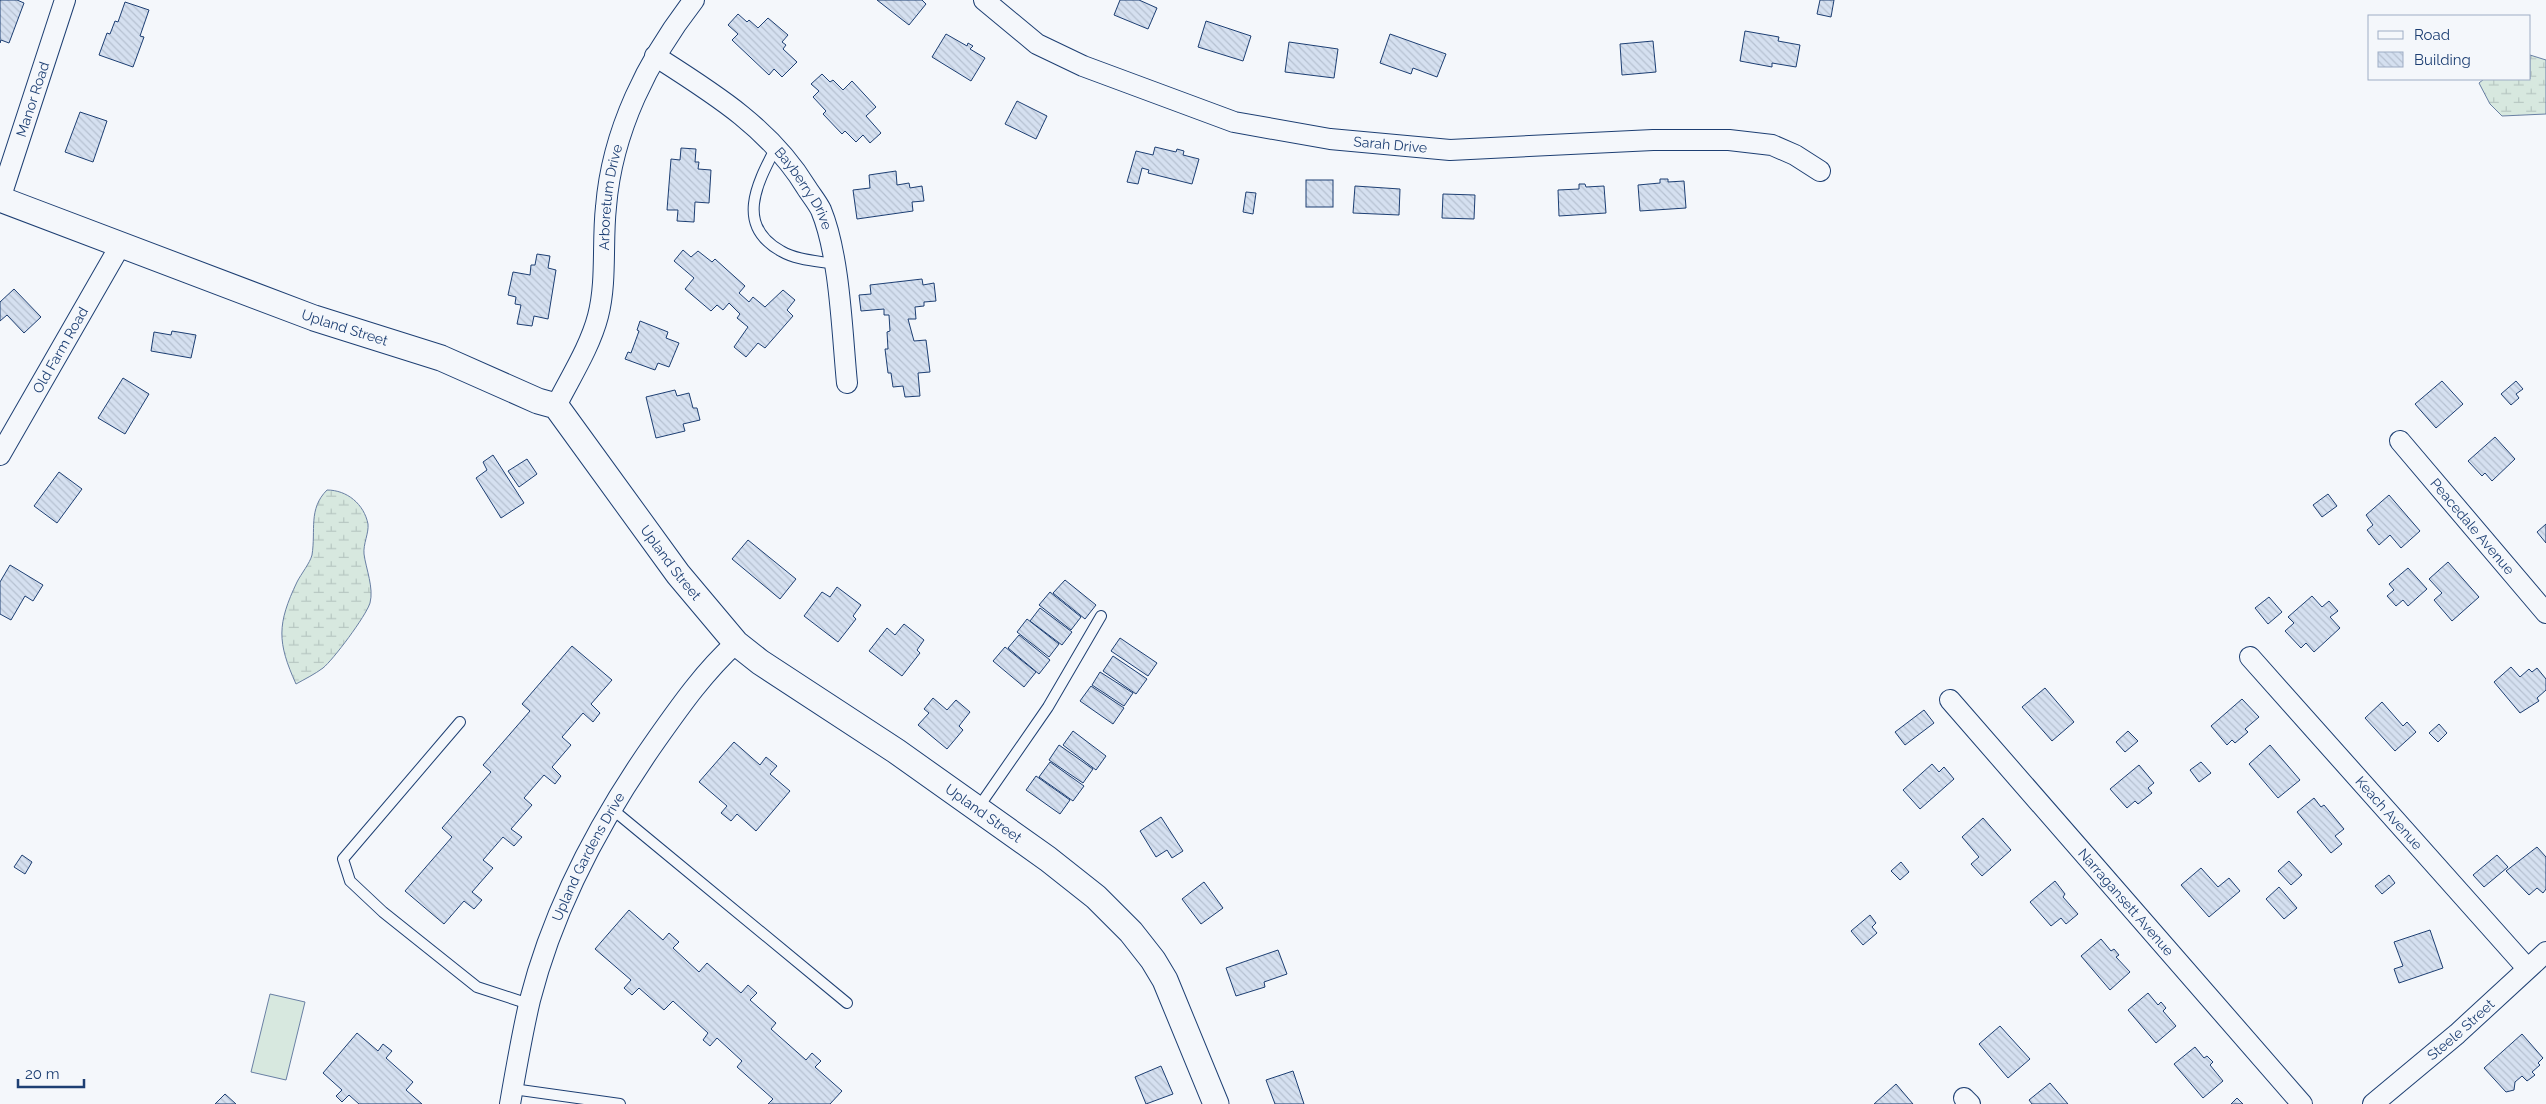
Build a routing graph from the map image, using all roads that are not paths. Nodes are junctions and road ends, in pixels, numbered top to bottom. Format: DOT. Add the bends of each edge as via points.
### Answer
graph roads {
  1 [pos="65,0"];
  2 [pos="984,0"];
  3 [pos="692,1"];
  4 [pos="656,56"];
  5 [pos="776,147"];
  6 [pos="1820,172"];
  7 [pos="0,199"];
  8 [pos="120,246"];
  9 [pos="834,264"];
  10 [pos="848,383"];
  11 [pos="556,406"];
  12 [pos="2400,441"];
  13 [pos="0,454"];
  14 [pos="2546,613"];
  15 [pos="1101,616"];
  16 [pos="736,643"];
  17 [pos="2250,657"];
  18 [pos="1950,700"];
  19 [pos="460,722"];
  20 [pos="978,808"];
  21 [pos="612,809"];
  22 [pos="2546,952"];
  23 [pos="2527,968"];
  24 [pos="847,1003"];
  25 [pos="529,1004"];
  26 [pos="512,1096"];
  27 [pos="620,1104"];
  28 [pos="1216,1104"];
  29 [pos="2302,1104"];
  30 [pos="2373,1104"];
  1 -- 7 [label="street, Manor Road"];
  2 -- 6 [label="street, Sarah Drive" via="1037,44 1083,66 1234,122 1330,139 1450,150 1653,140 1729,140 1772,145 1795,155"];
  3 -- 4 [label="street, Arboretum Drive"];
  4 -- 5 [label="street, Bayberry Drive" via="721,98"];
  4 -- 11 [label="street, Arboretum Drive" via="628,110 615,156 606,205 598,316"];
  5 -- 9 [label="street, Bayberry Drive" via="793,165 820,210"];
  5 -- 9 [label="lane" via="756,190 752,210 754,220 761,233 782,252"];
  7 -- 8 [label="street, Upland Street"];
  8 -- 11 [label="street, Upland Street" via="314,318 441,358"];
  8 -- 13 [label="street, Old Farm Road"];
  9 -- 10 [label="street, Bayberry Drive"];
  11 -- 16 [label="street, Upland Street" via="678,574"];
  12 -- 14 [label="street, Peacedale Avenue"];
  15 -- 20 [label="lane" via="1048,707"];
  16 -- 20 [label="street, Upland Street"];
  16 -- 21 [label="street, Upland Gardens Drive" via="681,704 628,780"];
  17 -- 23 [label="street, Keach Avenue"];
  18 -- 29 [label="street, Narragansett Avenue"];
  19 -- 25 [label="lane" via="343,859 350,881 383,912 477,987"];
  20 -- 28 [label="street, Upland Street" via="1096,897 1132,932 1165,980"];
  21 -- 24 [label="lane"];
  21 -- 25 [label="street, Upland Gardens Drive" via="557,920"];
  22 -- 23 [label="street, Steele Street"];
  23 -- 30 [label="street, Steele Street" via="2457,1034"];
  25 -- 26 [label="street, Upland Gardens Drive"];
  26 -- 27 [label="lane"];
}
